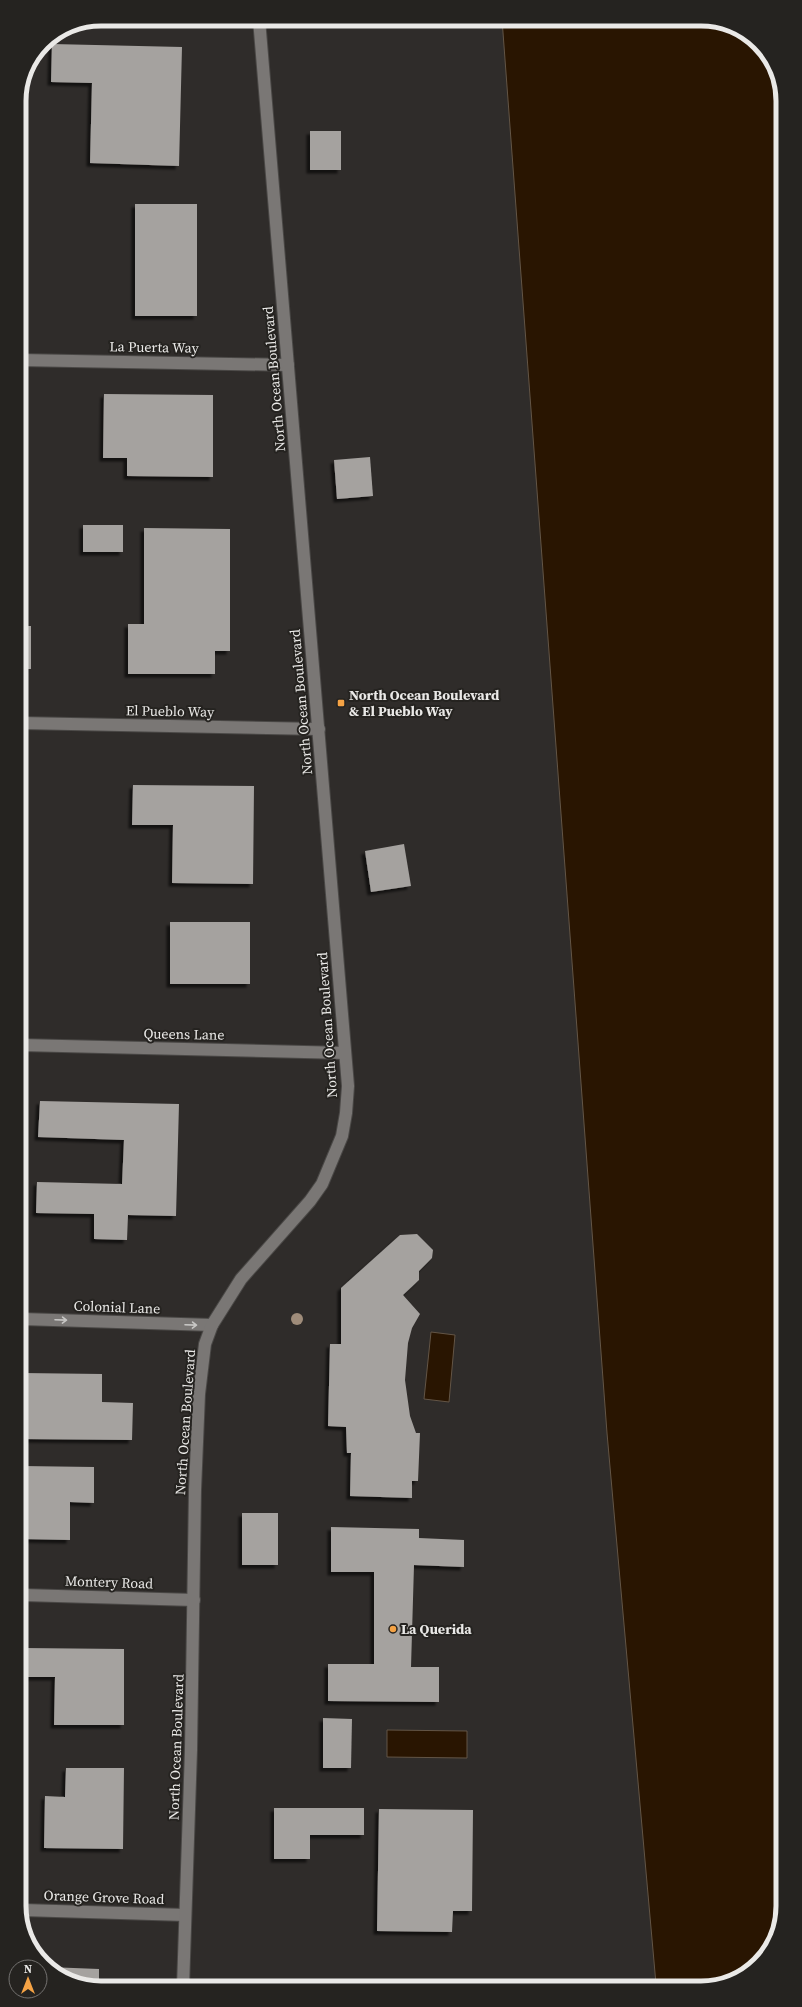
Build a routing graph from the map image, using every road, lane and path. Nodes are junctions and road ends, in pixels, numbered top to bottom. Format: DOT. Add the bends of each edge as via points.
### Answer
graph roads {
  1 [pos="260,26"];
  2 [pos="26,360"];
  3 [pos="288,364"];
  4 [pos="26,723"];
  5 [pos="319,729"];
  6 [pos="26,1045"];
  7 [pos="345,1053"];
  8 [pos="26,1319"];
  9 [pos="212,1325"];
  10 [pos="26,1595"];
  11 [pos="194,1600"];
  12 [pos="26,1910"];
  13 [pos="185,1915"];
  14 [pos="183,1981"];
  1 -- 3 [label="street, North Ocean Boulevard"];
  2 -- 3 [label="street, La Puerta Way"];
  3 -- 5 [label="street, North Ocean Boulevard"];
  4 -- 5 [label="street, El Pueblo Way"];
  5 -- 7 [label="street, North Ocean Boulevard"];
  6 -- 7 [label="street, Queens Lane"];
  7 -- 9 [label="street, North Ocean Boulevard" via="348,1086 342,1136 322,1184 241,1279"];
  8 -- 9 [label="street, Colonial Lane, one-way"];
  9 -- 11 [label="street, North Ocean Boulevard" via="205,1344 199,1394"];
  10 -- 11 [label="street, Montery Road"];
  11 -- 13 [label="street, North Ocean Boulevard"];
  12 -- 13 [label="street, Orange Grove Road"];
  13 -- 14 [label="street, North Ocean Boulevard"];
}
